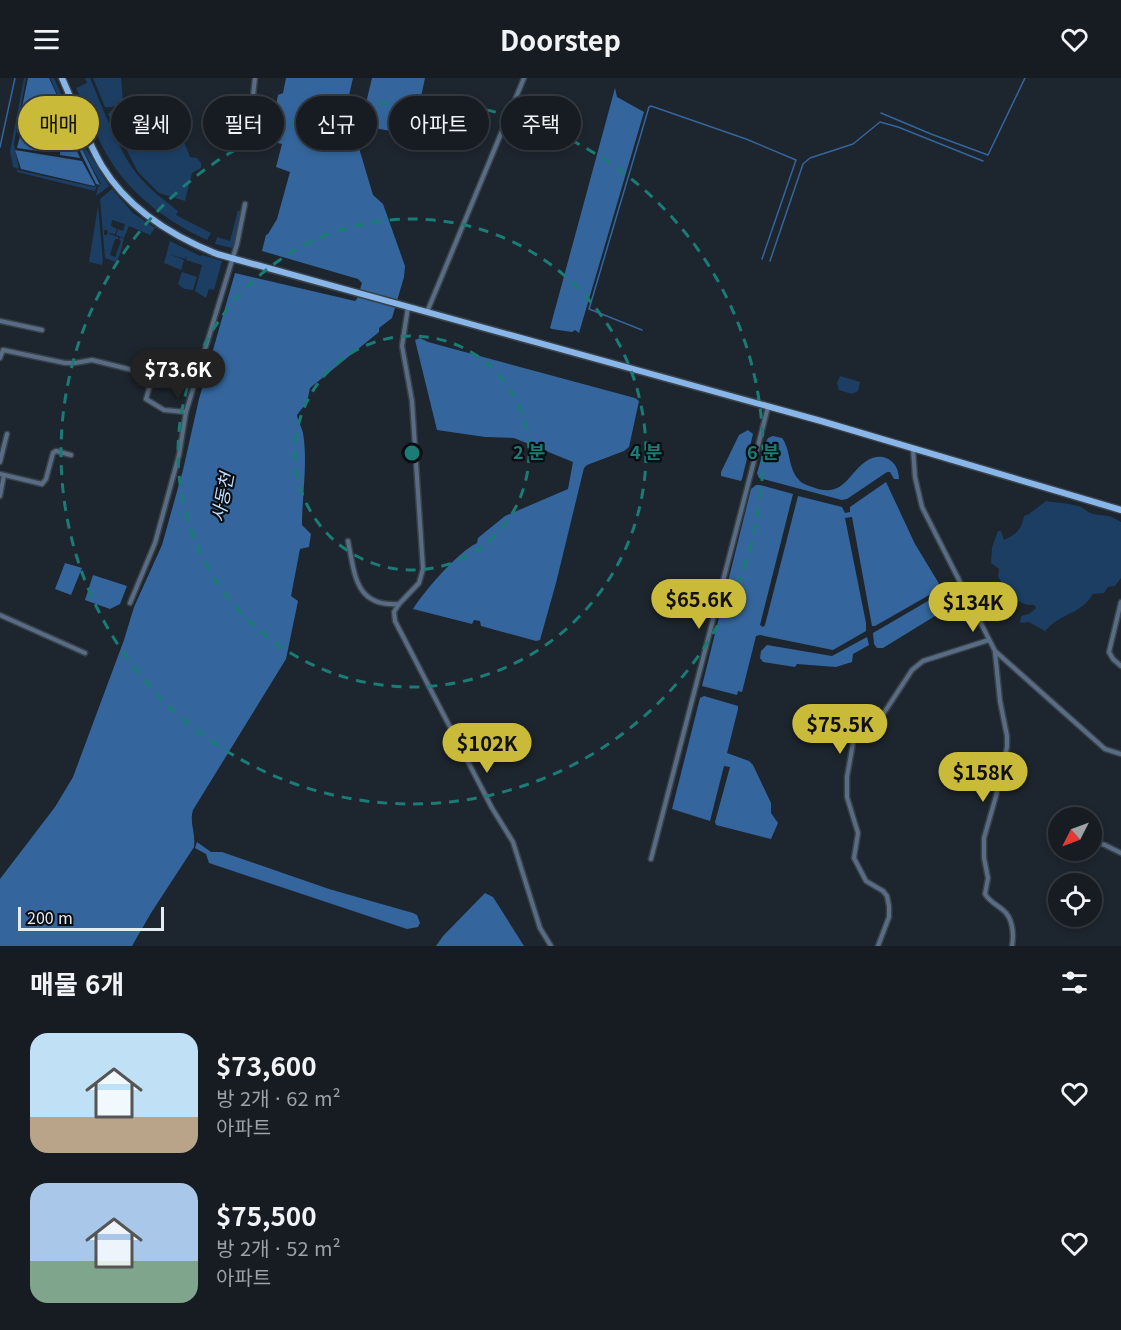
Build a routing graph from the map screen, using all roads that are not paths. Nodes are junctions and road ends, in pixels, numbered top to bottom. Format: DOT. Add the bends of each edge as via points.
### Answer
graph roads {
  1 [pos="62,78"];
  2 [pos="255,78"];
  3 [pos="525,78"];
  4 [pos="253,96"];
  5 [pos="244,204"];
  6 [pos="232,258"];
  7 [pos="408,307"];
  8 [pos="427,313"];
  9 [pos="0,321"];
  10 [pos="42,330"];
  11 [pos="0,358"];
  12 [pos="768,407"];
  13 [pos="186,412"];
  14 [pos="7,434"];
  15 [pos="913,448"];
  16 [pos="71,455"];
  17 [pos="0,462"];
  18 [pos="2,475"];
  19 [pos="0,496"];
  20 [pos="1121,510"];
  21 [pos="348,542"];
  22 [pos="1121,602"];
  23 [pos="130,603"];
  24 [pos="399,604"];
  25 [pos="0,615"];
  26 [pos="989,640"];
  27 [pos="995,651"];
  28 [pos="85,653"];
  29 [pos="1121,666"];
  30 [pos="1121,753"];
  31 [pos="1102,844"];
  32 [pos="1121,853"];
  33 [pos="651,859"];
  34 [pos="551,946"];
  35 [pos="878,946"];
  36 [pos="1012,946"];
  1 -- 6 [label="main road" via="101,165 120,189 150,218 180,238"];
  2 -- 4 [label="street"];
  3 -- 8 [label="street"];
  5 -- 6 [label="street"];
  6 -- 7 [label="main road"];
  6 -- 13 [label="street"];
  7 -- 8 [label="main road"];
  7 -- 24 [label="street" via="402,346 412,401 423,569 419,583"];
  8 -- 12 [label="main road"];
  9 -- 10 [label="street"];
  11 -- 13 [label="street" via="3,350 64,363 92,360 153,375 146,399 164,410"];
  12 -- 15 [label="main road"];
  12 -- 33 [label="street"];
  13 -- 23 [label="street" via="155,543"];
  14 -- 17 [label="street"];
  15 -- 20 [label="main road"];
  15 -- 26 [label="street" via="922,507"];
  16 -- 18 [label="street" via="53,453 44,483"];
  18 -- 19 [label="street"];
  21 -- 24 [label="street" via="360,589 376,602"];
  22 -- 29 [label="street" via="1109,652"];
  24 -- 34 [label="street" via="394,612 395,621 513,842 540,928"];
  25 -- 28 [label="street"];
  26 -- 27 [label="street"];
  26 -- 35 [label="street" via="923,661 912,670 880,719 855,732 847,777 847,797 858,833 854,858 866,881 887,896 889,906"];
  27 -- 30 [label="street" via="1105,749"];
  27 -- 36 [label="street" via="1007,747 984,838 988,878 985,894 1005,911 1011,923"];
  31 -- 32 [label="street"];
}
